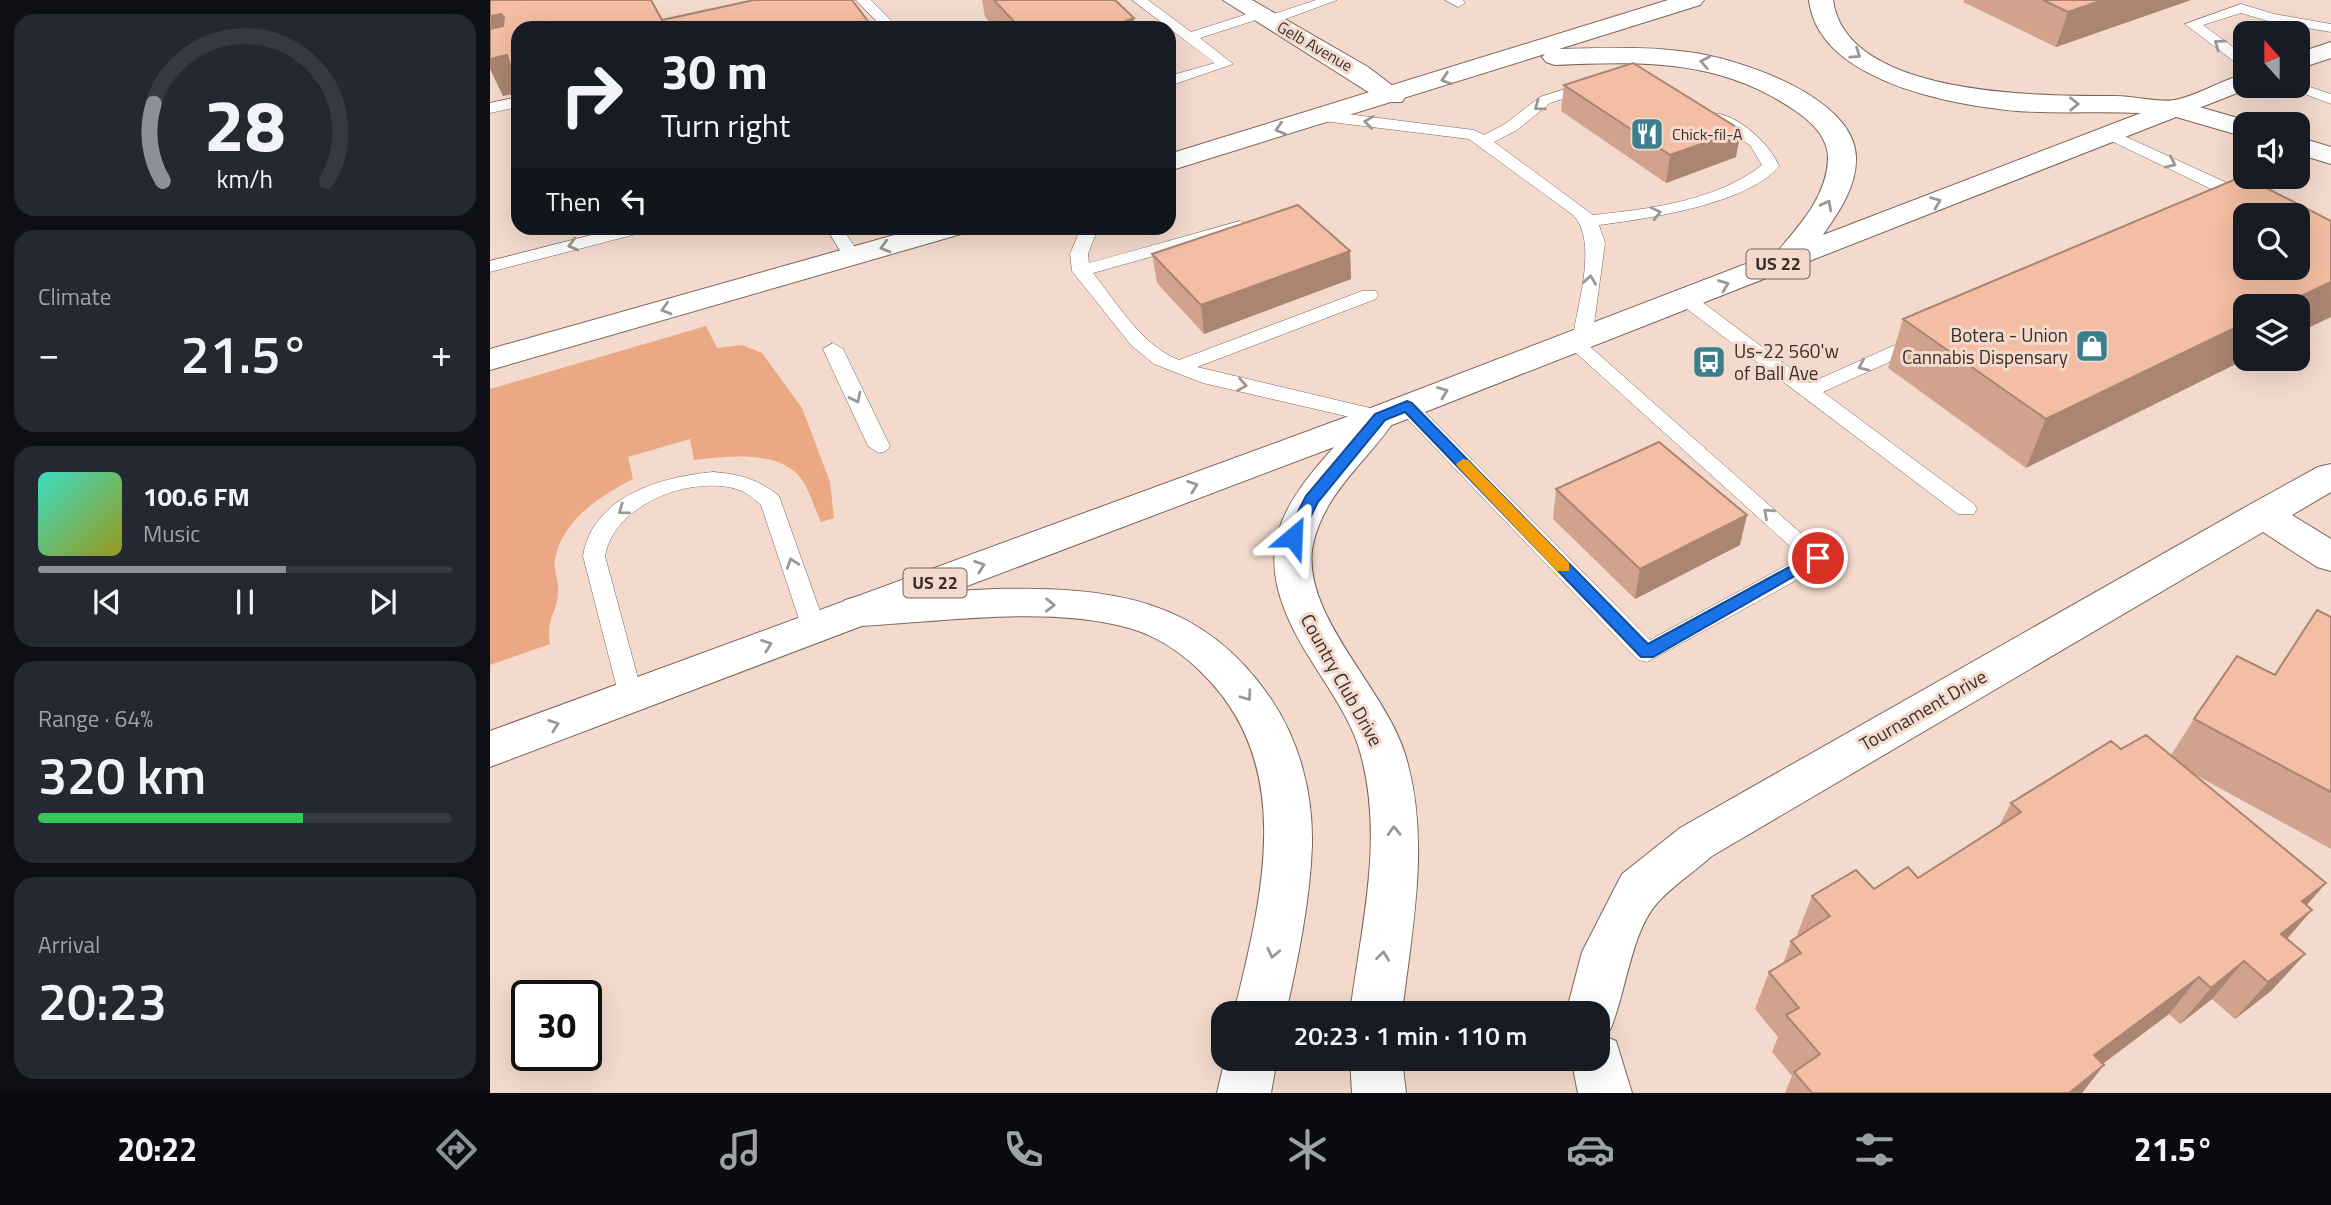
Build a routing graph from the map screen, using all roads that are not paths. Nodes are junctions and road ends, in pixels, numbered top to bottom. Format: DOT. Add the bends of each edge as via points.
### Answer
graph roads {
  1 [pos="863,0"];
  2 [pos="1139,0"];
  3 [pos="1235,0"];
  4 [pos="1329,0"];
  5 [pos="1692,0"];
  6 [pos="1821,0"];
  7 [pos="1265,17"];
  8 [pos="884,21"];
  9 [pos="1168,21"];
  10 [pos="2289,21"];
  11 [pos="2310,24"];
  12 [pos="1176,27"];
  13 [pos="2331,28"];
  14 [pos="1190,37"];
  15 [pos="2331,49"];
  16 [pos="2233,54"];
  17 [pos="2310,57"];
  18 [pos="1509,59"];
  19 [pos="1176,79"];
  20 [pos="1604,83"];
  21 [pos="2233,86"];
  22 [pos="2310,92"];
  23 [pos="1393,96"];
  24 [pos="2331,99"];
  25 [pos="511,104"];
  26 [pos="490,108"];
  27 [pos="2175,108"];
  28 [pos="1700,112"];
  29 [pos="1323,116"];
  30 [pos="2233,126"];
  31 [pos="2109,134"];
  32 [pos="1484,141"];
  33 [pos="2310,149"];
  34 [pos="2331,156"];
  35 [pos="1176,161"];
  36 [pos="2218,208"];
  37 [pos="1589,221"];
  38 [pos="1255,222"];
  39 [pos="611,235"];
  40 [pos="838,235"];
  41 [pos="926,235"];
  42 [pos="1086,235"];
  43 [pos="852,256"];
  44 [pos="1787,260"];
  45 [pos="490,267"];
  46 [pos="1081,271"];
  47 [pos="1369,295"];
  48 [pos="1686,299"];
  49 [pos="1945,330"];
  50 [pos="1578,341"];
  51 [pos="833,349"];
  52 [pos="492,354"];
  53 [pos="1176,368"];
  54 [pos="1808,391"];
  55 [pos="1393,411"];
  56 [pos="879,446"];
  57 [pos="2331,476"];
  58 [pos="1966,509"];
  59 [pos="2262,514"];
  60 [pos="2331,557"];
  61 [pos="859,611"];
  62 [pos="814,628"];
  63 [pos="630,696"];
  64 [pos="490,749"];
  65 [pos="1263,1001"];
  66 [pos="1377,1001"];
  67 [pos="1595,1001"];
  68 [pos="1249,1071"];
  69 [pos="1377,1071"];
  70 [pos="1600,1071"];
  71 [pos="1244,1093"];
  72 [pos="1379,1093"];
  73 [pos="1605,1093"];
  1 -- 8 [label="lane"];
  2 -- 9 [label="lane"];
  3 -- 7 [label="main road, Gelb Avenue"];
  4 -- 7 [label="lane"];
  5 -- 18 [label="main road"];
  6 -- 27 [label="main road, one-way" via="1823,20 1850,51 1928,88 2002,102"];
  7 -- 14 [label="lane"];
  7 -- 23 [label="main road, Gelb Avenue"];
  16 -- 10 [label="lane, one-way" via="2192,24 2241,8"];
  11 -- 13 [label="lane, one-way"];
  12 -- 14 [label="lane"];
  14 -- 19 [label="lane" via="1226,64"];
  15 -- 17 [label="main road"];
  18 -- 23 [label="main road, one-way"];
  44 -- 18 [label="main road, one-way" via="1822,214 1838,183 1842,160 1842,149 1830,127 1806,105 1753,75 1685,58"];
  20 -- 32 [label="lane, one-way" via="1545,100"];
  21 -- 27 [label="main road, US 22"];
  22 -- 24 [label="lane"];
  23 -- 29 [label="main road"];
  25 -- 26 [label="lane"];
  27 -- 30 [label="main road"];
  27 -- 31 [label="main road, US 22"];
  37 -- 28 [label="lane, one-way" via="1664,212 1752,181 1771,166 1754,140"];
  32 -- 29 [label="lane, one-way" via="1458,132"];
  29 -- 35 [label="main road, one-way"];
  31 -- 36 [label="lane, one-way" via="2250,198"];
  44 -- 31 [label="main road, US 22, one-way"];
  32 -- 37 [label="lane"];
  33 -- 34 [label="main road"];
  50 -- 37 [label="lane, one-way" via="1596,243"];
  38 -- 46 [label="lane"];
  39 -- 45 [label="lane, one-way"];
  40 -- 43 [label="lane"];
  41 -- 43 [label="main road, one-way"];
  42 -- 46 [label="lane" via="1079,254"];
  43 -- 52 [label="main road, one-way"];
  48 -- 44 [label="main road, US 22, one-way"];
  46 -- 53 [label="lane" via="1147,351"];
  47 -- 53 [label="lane"];
  48 -- 50 [label="main road, US 22"];
  48 -- 54 [label="lane"];
  49 -- 54 [label="lane, one-way"];
  55 -- 50 [label="main road, US 22, one-way"];
  55 -- 50 [label="lane, one-way" via="1647,653 1818,558"];
  51 -- 56 [label="lane, one-way"];
  53 -- 55 [label="lane, one-way" via="1210,379"];
  54 -- 58 [label="lane"];
  61 -- 55 [label="main road, US 22, one-way"];
  66 -- 55 [label="main road, Country Club Drive, one-way" via="1394,861 1390,785 1370,723 1298,599 1290,555 1293,537 1311,500"];
  57 -- 59 [label="main road, Tournament Drive"];
  59 -- 60 [label="main road"];
  59 -- 67 [label="main road, Tournament Drive" via="1696,842 1639,889 1607,952"];
  61 -- 62 [label="main road, US 22"];
  61 -- 65 [label="main road, one-way" via="1091,607 1156,623 1207,651 1263,720 1284,780 1289,817 1286,892"];
  63 -- 62 [label="main road, US 22, one-way"];
  62 -- 63 [label="lane, one-way" via="771,501 761,489 726,478 703,479 662,491 638,500 608,523 594,556"];
  64 -- 63 [label="main road, US 22, one-way"];
  68 -- 71 [label="main road"];
  69 -- 72 [label="main road"];
  70 -- 73 [label="main road"];
}
